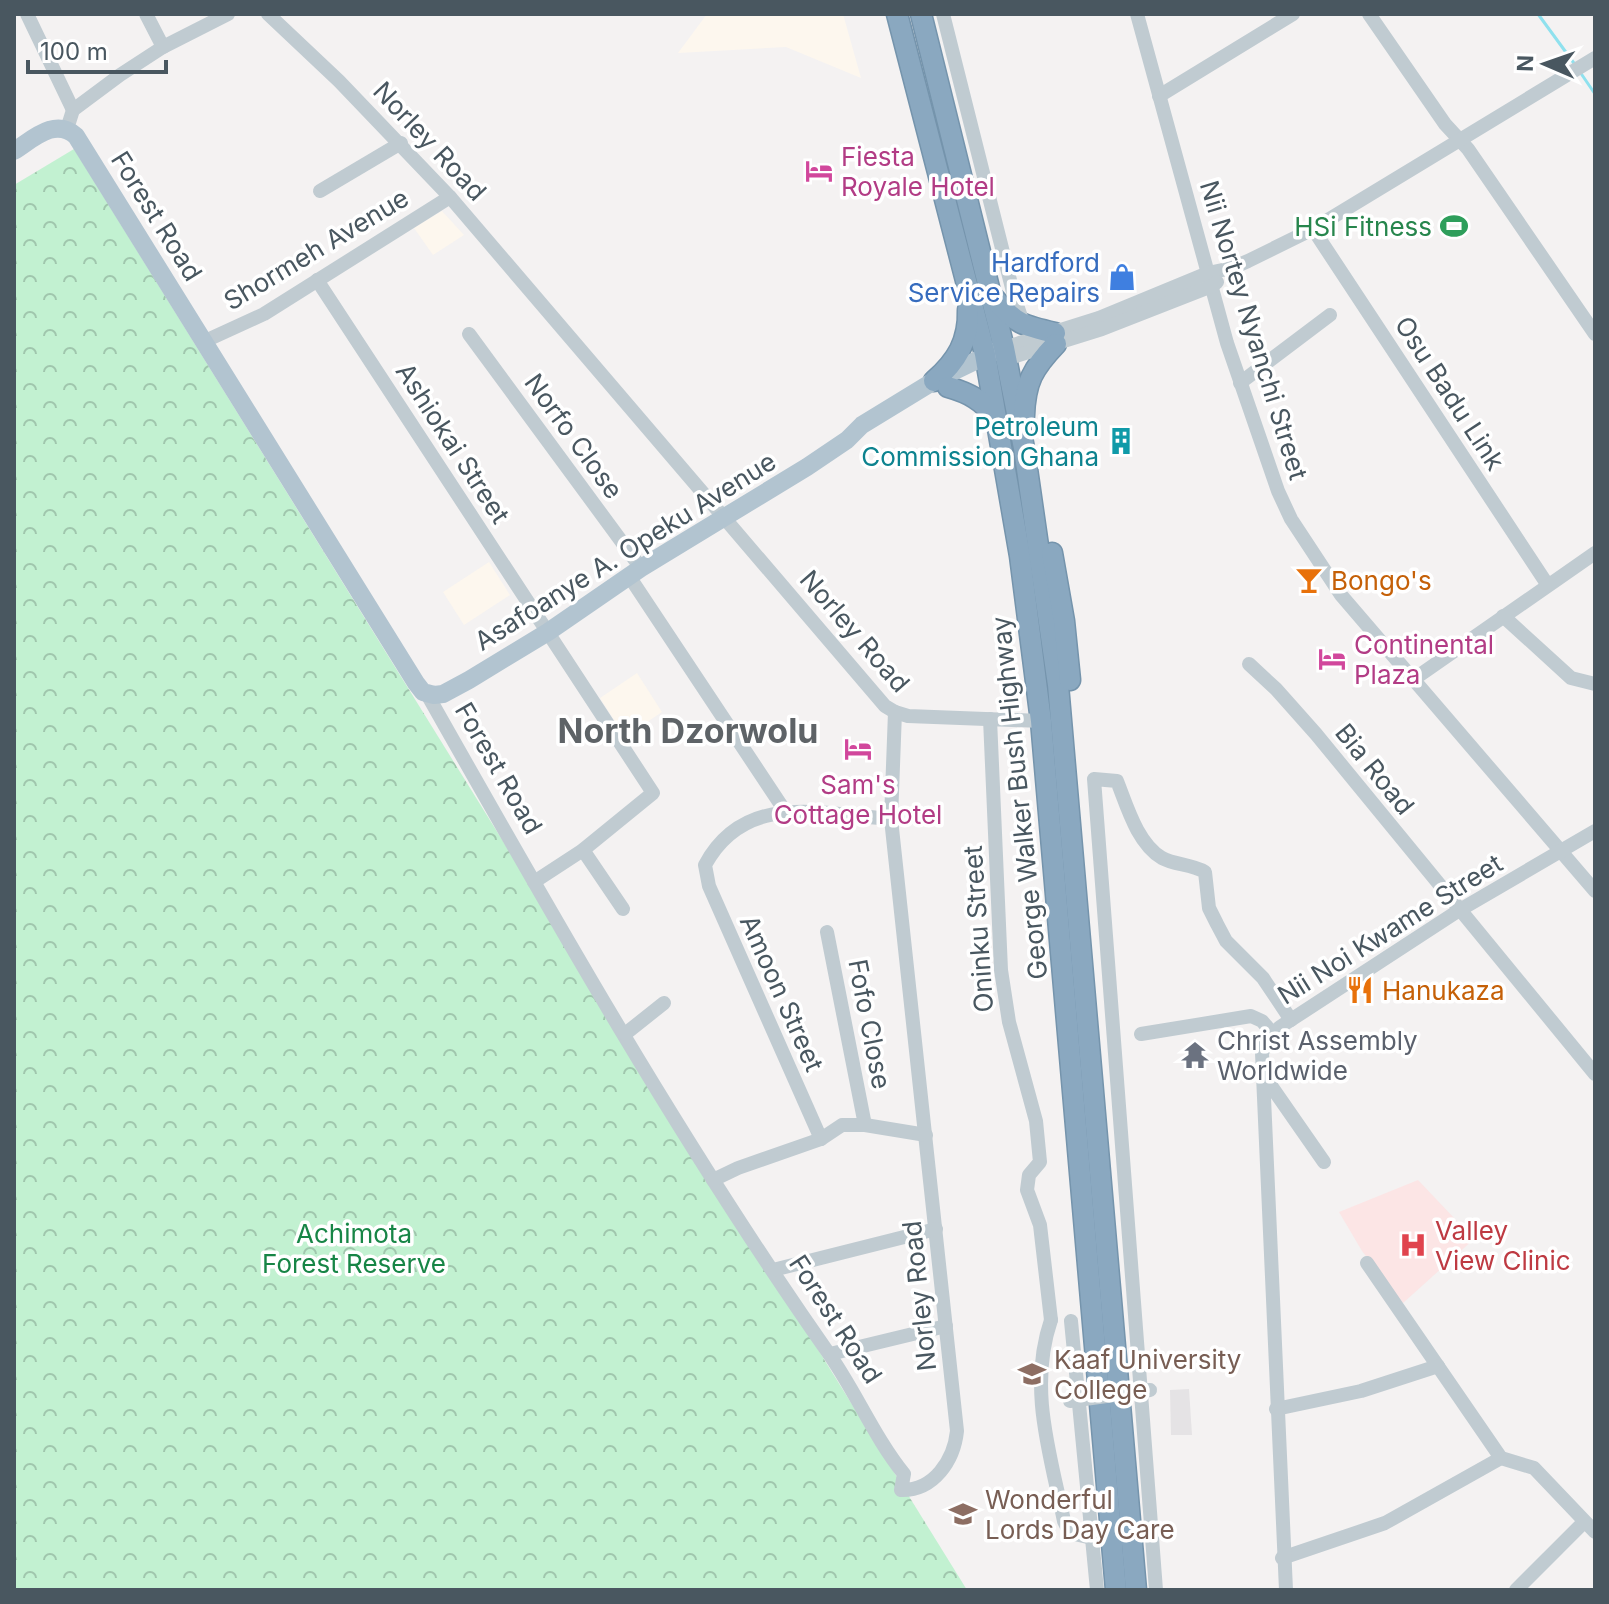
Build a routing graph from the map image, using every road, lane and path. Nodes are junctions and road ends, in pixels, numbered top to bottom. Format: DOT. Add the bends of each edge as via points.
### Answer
graph roads {
  1 [pos="27,14"];
  2 [pos="146,14"];
  3 [pos="228,14"];
  4 [pos="268,14"];
  5 [pos="889,14"];
  6 [pos="897,14"];
  7 [pos="921,14"];
  8 [pos="943,14"];
  9 [pos="1137,14"];
  10 [pos="1293,14"];
  11 [pos="1369,14"];
  12 [pos="163,47"];
  13 [pos="1595,58"];
  14 [pos="1159,96"];
  15 [pos="73,110"];
  16 [pos="67,129"];
  17 [pos="1461,141"];
  18 [pos="401,143"];
  19 [pos="14,151"];
  20 [pos="320,191"];
  21 [pos="450,197"];
  22 [pos="954,229"];
  23 [pos="1313,229"];
  24 [pos="317,280"];
  25 [pos="1210,280"];
  26 [pos="968,282"];
  27 [pos="990,292"];
  28 [pos="1330,315"];
  29 [pos="1024,326"];
  30 [pos="469,334"];
  31 [pos="1595,334"];
  32 [pos="1056,338"];
  33 [pos="205,341"];
  34 [pos="996,357"];
  35 [pos="1240,383"];
  36 [pos="941,384"];
  37 [pos="995,417"];
  38 [pos="1024,448"];
  39 [pos="725,517"];
  40 [pos="1595,553"];
  41 [pos="635,572"];
  42 [pos="1547,584"];
  43 [pos="1503,616"];
  44 [pos="548,632"];
  45 [pos="1249,664"];
  46 [pos="1414,679"];
  47 [pos="1595,684"];
  48 [pos="427,694"];
  49 [pos="895,712"];
  50 [pos="990,719"];
  51 [pos="1041,721"];
  52 [pos="785,811"];
  53 [pos="891,819"];
  54 [pos="1595,831"];
  55 [pos="583,850"];
  56 [pos="1562,850"];
  57 [pos="534,882"];
  58 [pos="1595,891"];
  59 [pos="623,909"];
  60 [pos="1458,911"];
  61 [pos="827,932"];
  62 [pos="664,1003"];
  63 [pos="1291,1020"];
  64 [pos="625,1034"];
  65 [pos="1141,1034"];
  66 [pos="1273,1034"];
  67 [pos="1260,1070"];
  68 [pos="1595,1074"];
  69 [pos="865,1125"];
  70 [pos="926,1135"];
  71 [pos="821,1139"];
  72 [pos="1324,1162"];
  73 [pos="713,1180"];
  74 [pos="936,1229"];
  75 [pos="1367,1263"];
  76 [pos="773,1270"];
  77 [pos="1093,1318"];
  78 [pos="1051,1320"];
  79 [pos="1071,1321"];
  80 [pos="946,1326"];
  81 [pos="830,1354"];
  82 [pos="1438,1366"];
  83 [pos="1150,1390"];
  84 [pos="1070,1401"];
  85 [pos="1276,1409"];
  86 [pos="1501,1458"];
  87 [pos="901,1490"];
  88 [pos="1590,1527"];
  89 [pos="1092,1538"];
  90 [pos="1282,1558"];
  91 [pos="1097,1590"];
  92 [pos="1116,1590"];
  93 [pos="1136,1590"];
  94 [pos="1156,1590"];
  95 [pos="1286,1590"];
  96 [pos="1516,1590"];
  1 -- 15 [label="street"];
  2 -- 12 [label="street"];
  3 -- 12 [label="street"];
  4 -- 18 [label="street, Norley Road"];
  5 -- 22 [label="highway" via="923,157"];
  6 -- 22 [label="highway, George Walker Bush Highway"];
  7 -- 27 [label="highway, George Walker Bush Highway"];
  8 -- 29 [label="street"];
  9 -- 14 [label="street, Nii Nortey Nyanchi Street"];
  10 -- 14 [label="street"];
  11 -- 17 [label="street"];
  12 -- 15 [label="street"];
  13 -- 17 [label="street"];
  14 -- 25 [label="street, Nii Nortey Nyanchi Street"];
  15 -- 16 [label="street"];
  16 -- 19 [label="main road" via="50,128"];
  16 -- 33 [label="main road, Forest Road"];
  17 -- 23 [label="street"];
  17 -- 31 [label="street"];
  18 -- 20 [label="street"];
  18 -- 21 [label="street, Norley Road"];
  21 -- 24 [label="street, Shormeh Avenue"];
  21 -- 39 [label="street, Norley Road"];
  22 -- 26 [label="highway, George Walker Bush Highway"];
  23 -- 25 [label="street"];
  23 -- 42 [label="street, Osu Badu Link"];
  24 -- 33 [label="street, Shormeh Avenue" via="264,314"];
  24 -- 44 [label="street, Ashiokai Street"];
  25 -- 32 [label="street"];
  25 -- 35 [label="street, Nii Nortey Nyanchi Street"];
  26 -- 34 [label="highway, George Walker Bush Highway"];
  26 -- 36 [label="highway" via="965,341"];
  27 -- 29 [label="highway" via="1010,318"];
  27 -- 34 [label="highway, George Walker Bush Highway"];
  28 -- 35 [label="street"];
  29 -- 32 [label="highway"];
  30 -- 41 [label="street, Norfo Close"];
  32 -- 34 [label="street"];
  32 -- 38 [label="highway" via="1031,375"];
  33 -- 48 [label="main road, Forest Road"];
  34 -- 36 [label="main road, Asafoanye A. Opeku Avenue"];
  34 -- 37 [label="highway, George Walker Bush Highway"];
  34 -- 38 [label="highway, George Walker Bush Highway"];
  35 -- 46 [label="street, Nii Nortey Nyanchi Street" via="1291,519 1341,595"];
  36 -- 37 [label="highway" via="968,393"];
  36 -- 39 [label="main road, Asafoanye A. Opeku Avenue" via="862,425 847,440"];
  37 -- 51 [label="highway, George Walker Bush Highway"];
  38 -- 93 [label="highway, George Walker Bush Highway" via="1064,621 1073,713 1068,775"];
  39 -- 41 [label="main road, Asafoanye A. Opeku Avenue"];
  39 -- 49 [label="street, Norley Road"];
  40 -- 42 [label="street"];
  41 -- 44 [label="main road, Asafoanye A. Opeku Avenue"];
  41 -- 52 [label="street, Norfo Close"];
  42 -- 43 [label="street"];
  43 -- 46 [label="street"];
  43 -- 47 [label="street" via="1571,678"];
  44 -- 48 [label="main road, Asafoanye A. Opeku Avenue" via="443,694"];
  44 -- 55 [label="street, Ashiokai Street" via="653,793"];
  45 -- 60 [label="street, Bia Road" via="1316,734"];
  46 -- 56 [label="street, Nii Nortey Nyanchi Street"];
  48 -- 57 [label="street, Forest Road"];
  49 -- 50 [label="street"];
  49 -- 53 [label="street, Norley Road"];
  50 -- 51 [label="street"];
  50 -- 78 [label="street, Oninku Street" via="1001,970 1036,1121 1040,1162 1029,1175 1027,1190 1040,1225"];
  51 -- 77 [label="highway, George Walker Bush Highway"];
  52 -- 53 [label="street"];
  52 -- 71 [label="street, Amoon Street" via="748,822 716,846 705,865 709,886"];
  53 -- 70 [label="street, Norley Road"];
  54 -- 56 [label="street, Nii Noi Kwame Street"];
  55 -- 57 [label="street"];
  55 -- 59 [label="street"];
  56 -- 58 [label="street, Nii Nortey Nyanchi Street"];
  56 -- 60 [label="street, Nii Noi Kwame Street"];
  57 -- 64 [label="street, Forest Road"];
  60 -- 63 [label="street, Nii Noi Kwame Street"];
  60 -- 68 [label="street, Bia Road"];
  61 -- 69 [label="street, Fofo Close"];
  62 -- 64 [label="street"];
  63 -- 66 [label="street, Nii Noi Kwame Street"];
  63 -- 94 [label="street" via="1263,978 1226,941 1209,908 1205,872 1164,859 1149,848 1117,781 1094,779 1149,1420"];
  64 -- 73 [label="street, Forest Road"];
  65 -- 66 [label="street" via="1251,1016"];
  66 -- 67 [label="street, Nii Noi Kwame Street"];
  67 -- 72 [label="street"];
  67 -- 85 [label="street, Nii Noi Kwame Street"];
  69 -- 70 [label="street"];
  69 -- 71 [label="street" via="842,1125"];
  70 -- 74 [label="street, Norley Road"];
  71 -- 73 [label="street"];
  73 -- 76 [label="street, Forest Road"];
  74 -- 76 [label="street"];
  74 -- 80 [label="street, Norley Road"];
  75 -- 82 [label="street"];
  76 -- 81 [label="street, Forest Road"];
  77 -- 79 [label="street"];
  77 -- 92 [label="highway, George Walker Bush Highway"];
  78 -- 79 [label="street"];
  78 -- 89 [label="street" via="1042,1347 1039,1387 1045,1427 1064,1521 1070,1533"];
  79 -- 89 [label="street"];
  80 -- 81 [label="street"];
  80 -- 87 [label="street, Norley Road" via="955,1443 931,1481"];
  81 -- 87 [label="street, Forest Road" via="904,1474"];
  82 -- 85 [label="street" via="1361,1391"];
  82 -- 86 [label="street"];
  83 -- 84 [label="street, bridge"];
  85 -- 90 [label="street, Nii Noi Kwame Street"];
  86 -- 88 [label="street" via="1534,1468"];
  86 -- 90 [label="street" via="1385,1523"];
  88 -- 96 [label="street"];
  89 -- 91 [label="street"];
  90 -- 95 [label="street, Nii Noi Kwame Street"];
}
